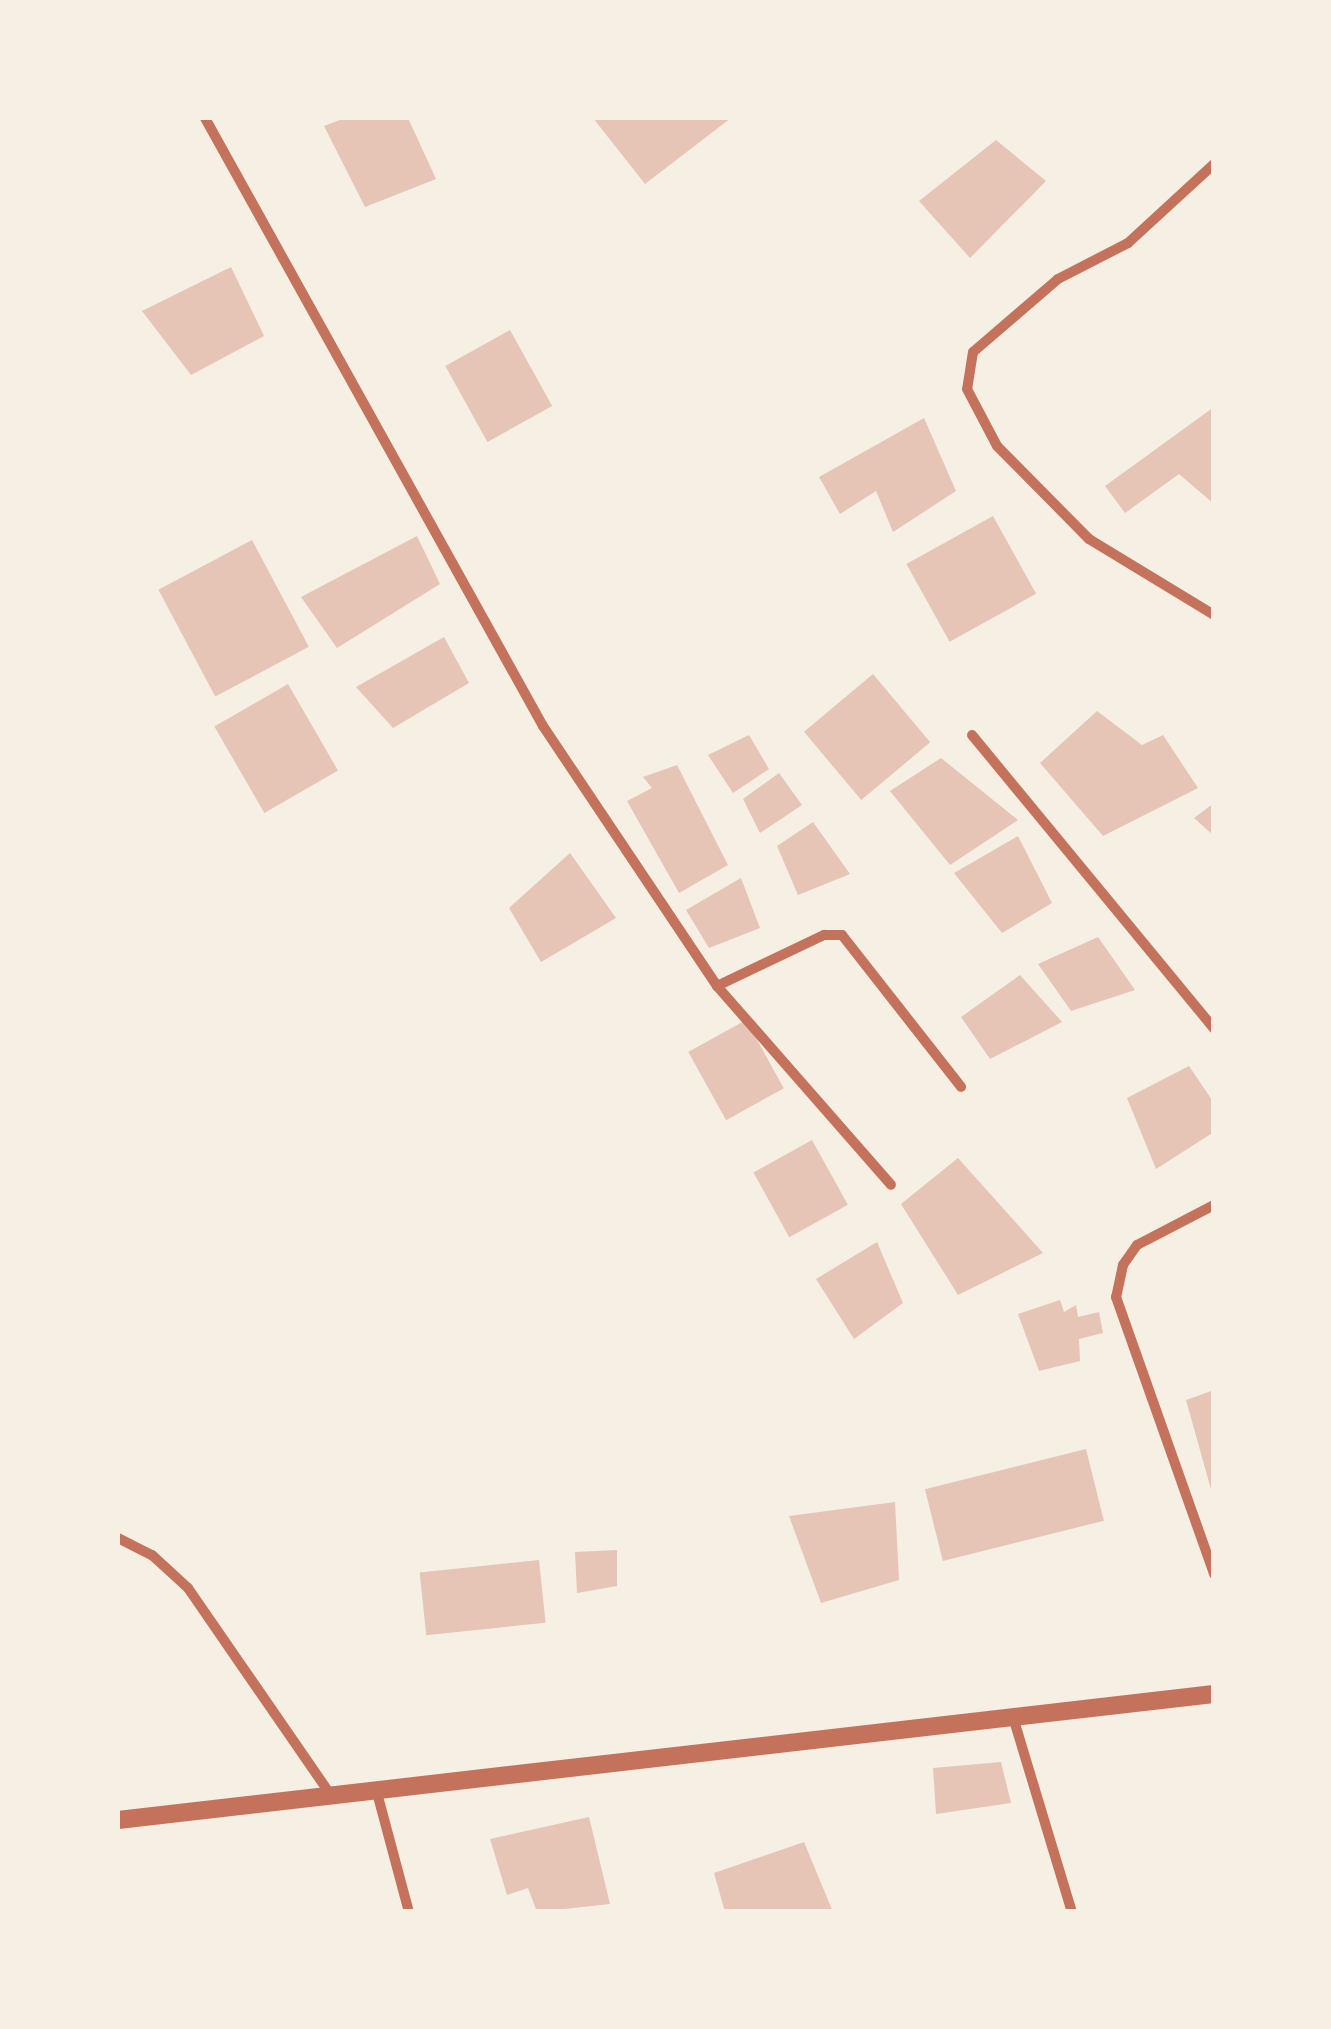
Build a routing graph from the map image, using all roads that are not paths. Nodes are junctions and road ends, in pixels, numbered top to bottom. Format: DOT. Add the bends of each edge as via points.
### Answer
graph roads {
  1 [pos="205,118"];
  2 [pos="1214,164"];
  3 [pos="1214,615"];
  4 [pos="972,736"];
  5 [pos="717,986"];
  6 [pos="1214,1029"];
  7 [pos="962,1087"];
  8 [pos="892,1184"];
  9 [pos="1214,1205"];
  10 [pos="118,1538"];
  11 [pos="1214,1574"];
  12 [pos="1214,1694"];
  13 [pos="1012,1717"];
  14 [pos="376,1789"];
  15 [pos="330,1794"];
  16 [pos="118,1820"];
  17 [pos="408,1912"];
  18 [pos="1072,1912"];
  1 -- 5 [label="street" via="544,726"];
  2 -- 3 [label="street" via="1128,243 1058,279 1022,307 973,352 967,371 967,389 997,446 1089,539"];
  4 -- 6 [label="street"];
  5 -- 7 [label="street" via="824,935 842,935"];
  5 -- 8 [label="street"];
  9 -- 11 [label="street" via="1137,1245 1123,1265 1116,1297"];
  10 -- 15 [label="street" via="152,1555 188,1588"];
  12 -- 13 [label="street"];
  13 -- 14 [label="street"];
  13 -- 18 [label="street"];
  14 -- 15 [label="street"];
  14 -- 17 [label="street"];
  15 -- 16 [label="street"];
}
